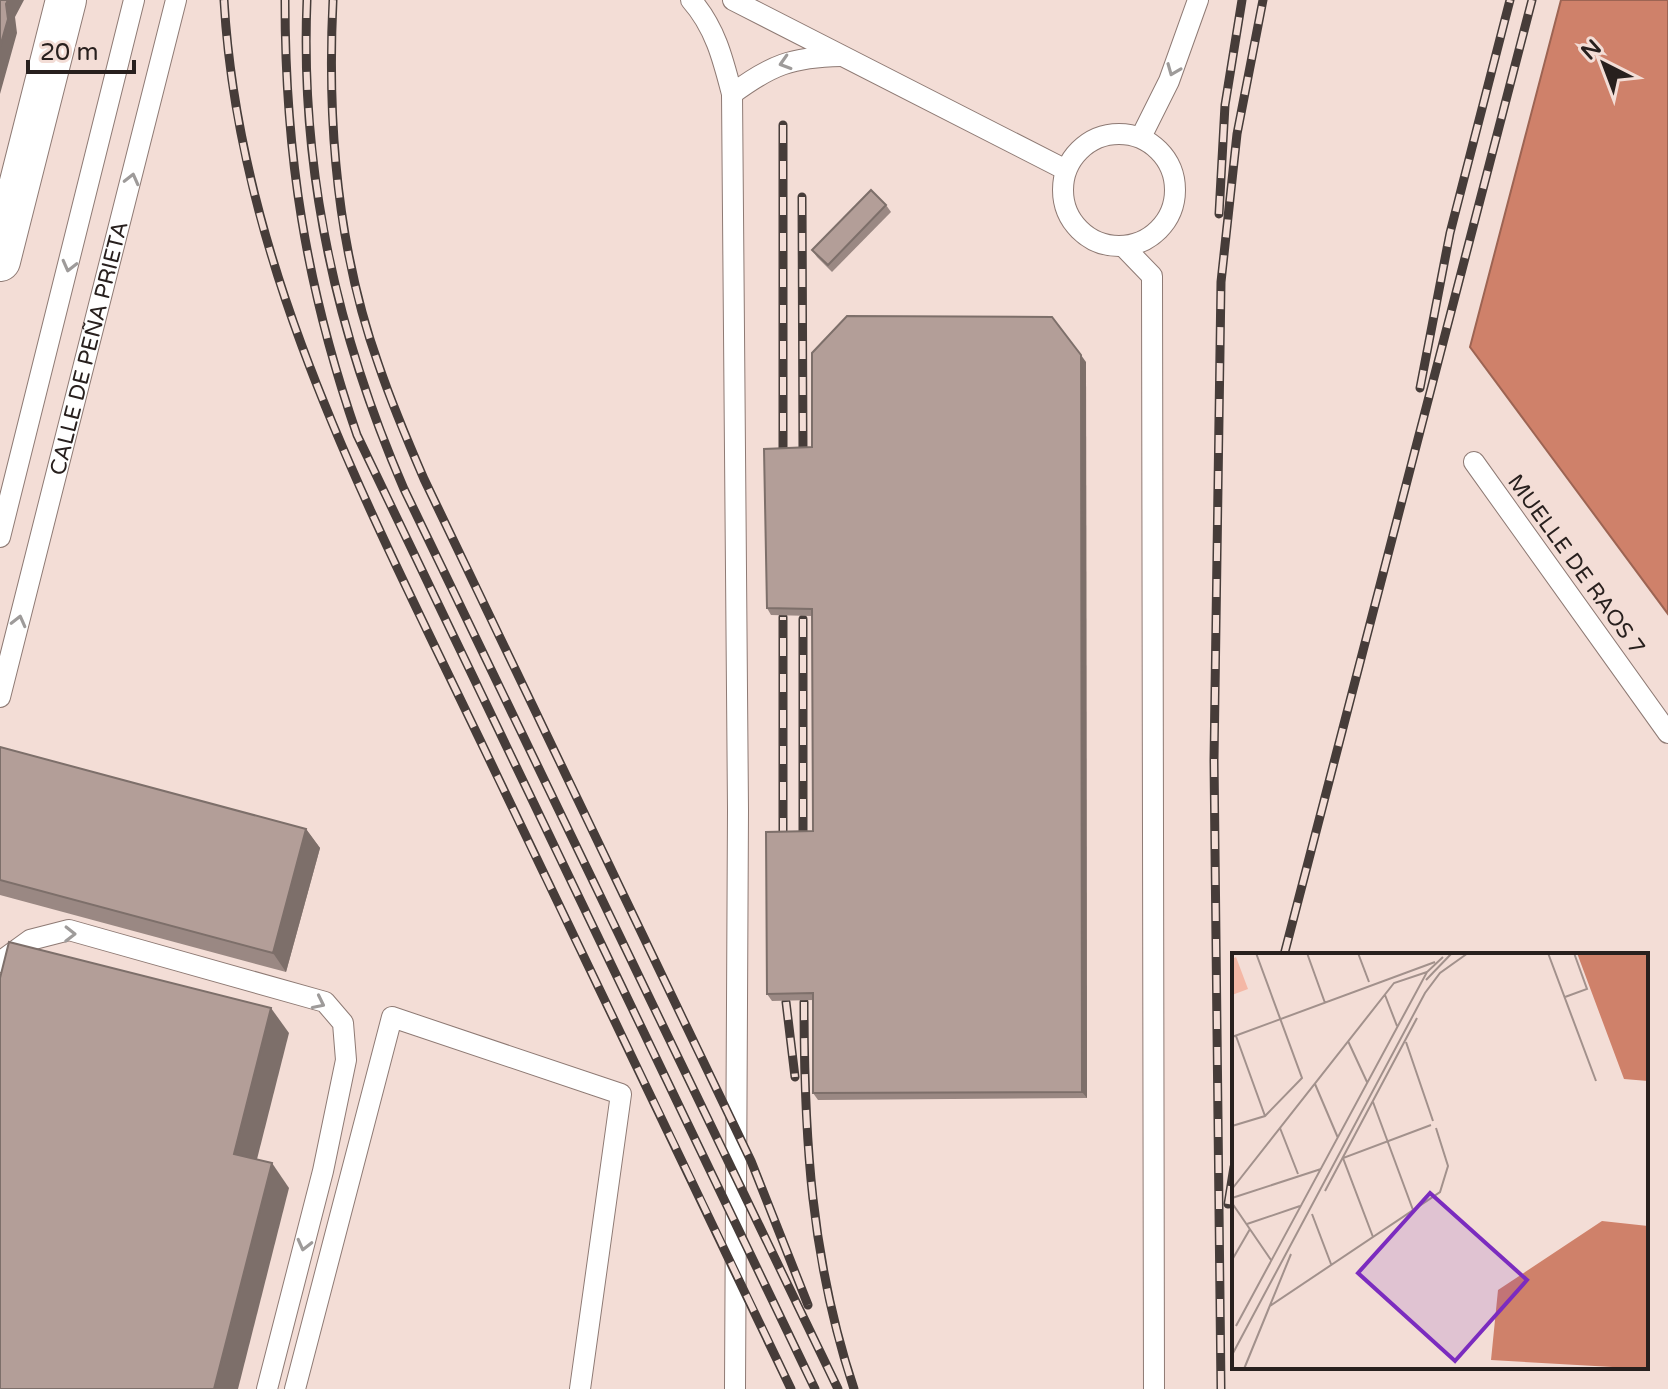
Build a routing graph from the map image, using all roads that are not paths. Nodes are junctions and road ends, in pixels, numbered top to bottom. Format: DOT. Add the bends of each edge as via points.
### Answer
graph roads {
  1 [pos="66,0"];
  2 [pos="134,0"];
  3 [pos="176,0"];
  4 [pos="691,0"];
  5 [pos="733,0"];
  6 [pos="1198,0"];
  7 [pos="846,56"];
  8 [pos="732,94"];
  9 [pos="1141,137"];
  10 [pos="1066,170"];
  11 [pos="1125,248"];
  12 [pos="0,261"];
  13 [pos="1474,462"];
  14 [pos="0,537"];
  15 [pos="0,697"];
  16 [pos="1668,733"];
  17 [pos="0,962"];
  18 [pos="267,1389"];
  19 [pos="295,1389"];
  20 [pos="580,1389"];
  21 [pos="735,1389"];
  22 [pos="1154,1389"];
  1 -- 12 [label="street"];
  2 -- 14 [label="lane, CALLE DE PEÑA PRIETA, one-way"];
  15 -- 3 [label="lane, CALLE DE PEÑA PRIETA, one-way"];
  4 -- 8 [label="lane" via="719,47"];
  5 -- 7 [label="lane"];
  6 -- 9 [label="lane, one-way" via="1169,81"];
  7 -- 8 [label="lane, one-way" via="804,57 766,69"];
  7 -- 10 [label="lane"];
  8 -- 21 [label="lane" via="738,794"];
  9 -- 10 [label="lane" via="1119,133 1098,138 1079,150"];
  9 -- 11 [label="lane" via="1159,149 1176,189 1172,211 1160,230"];
  10 -- 11 [label="lane" via="1067,212 1080,230 1098,243"];
  11 -- 22 [label="lane" via="1152,276"];
  13 -- 16 [label="lane, MUELLE DE RAOS 7"];
  17 -- 18 [label="lane, one-way" via="30,940 69,930 325,1002 343,1023 346,1060 323,1171"];
  19 -- 20 [label="lane" via="392,1017 621,1094"];
}
